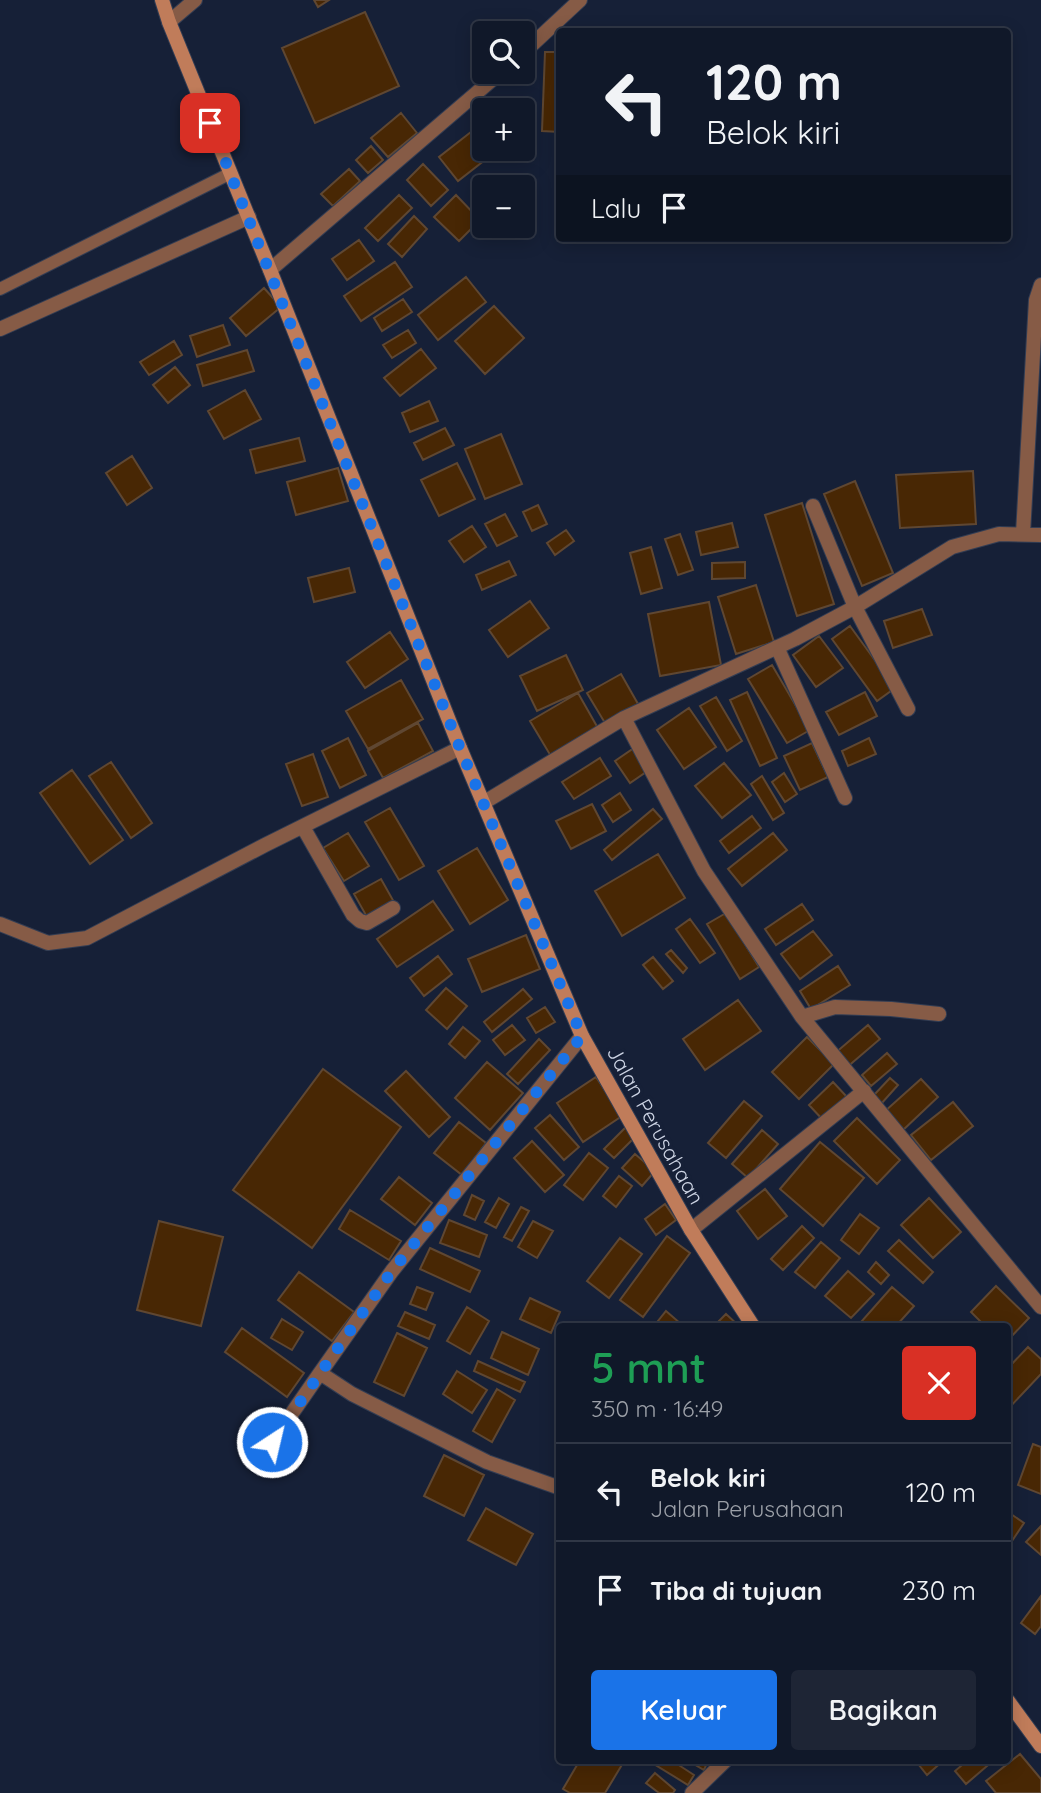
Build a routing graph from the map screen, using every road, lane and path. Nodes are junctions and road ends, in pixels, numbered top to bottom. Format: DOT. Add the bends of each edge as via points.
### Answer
graph roads {
  1 [pos="162,0"];
  2 [pos="195,0"];
  3 [pos="580,0"];
  4 [pos="169,22"];
  5 [pos="535,42"];
  6 [pos="487,84"];
  7 [pos="231,173"];
  8 [pos="249,217"];
  9 [pos="270,270"];
  10 [pos="1041,285"];
  11 [pos="0,289"];
  12 [pos="0,329"];
  13 [pos="813,506"];
  14 [pos="1023,534"];
  15 [pos="1041,535"];
  16 [pos="855,607"];
  17 [pos="777,647"];
  18 [pos="908,709"];
  19 [pos="624,718"];
  20 [pos="460,748"];
  21 [pos="845,798"];
  22 [pos="483,803"];
  23 [pos="303,827"];
  24 [pos="393,908"];
  25 [pos="0,924"];
  26 [pos="939,1014"];
  27 [pos="802,1017"];
  28 [pos="582,1036"];
  29 [pos="864,1091"];
  30 [pos="691,1230"];
  31 [pos="1041,1307"];
  32 [pos="751,1323"];
  33 [pos="320,1373"];
  34 [pos="256,1465"];
  35 [pos="556,1487"];
  36 [pos="1011,1705"];
  37 [pos="1041,1746"];
  38 [pos="722,1764"];
  39 [pos="692,1793"];
  1 -- 4 [label="main road, Jalan Perusahaan"];
  2 -- 4 [label="street"];
  3 -- 5 [label="street"];
  4 -- 7 [label="main road, Jalan Perusahaan"];
  6 -- 9 [label="street"];
  7 -- 8 [label="main road, Jalan Perusahaan"];
  7 -- 11 [label="lane"];
  8 -- 9 [label="main road, Jalan Perusahaan"];
  8 -- 12 [label="street"];
  9 -- 20 [label="main road, Jalan Perusahaan"];
  10 -- 14 [label="street" via="1036,300"];
  13 -- 16 [label="street"];
  14 -- 15 [label="street"];
  14 -- 16 [label="street" via="999,534 951,547"];
  16 -- 17 [label="street"];
  16 -- 18 [label="street"];
  17 -- 19 [label="street"];
  17 -- 21 [label="street"];
  19 -- 22 [label="street"];
  19 -- 27 [label="street" via="704,871"];
  20 -- 22 [label="main road, Jalan Perusahaan"];
  20 -- 23 [label="street"];
  22 -- 28 [label="main road, Jalan Perusahaan"];
  23 -- 24 [label="street" via="353,915 367,923"];
  23 -- 25 [label="street" via="87,939 48,943"];
  26 -- 27 [label="street" via="835,1007"];
  27 -- 29 [label="street"];
  28 -- 30 [label="main road, Jalan Perusahaan"];
  28 -- 33 [label="street" via="392,1271"];
  29 -- 30 [label="street"];
  29 -- 31 [label="street"];
  30 -- 32 [label="main road, Jalan Perusahaan"];
  33 -- 34 [label="street"];
  33 -- 35 [label="street" via="487,1462"];
  36 -- 37 [label="main road"];
  38 -- 39 [label="street"];
}
